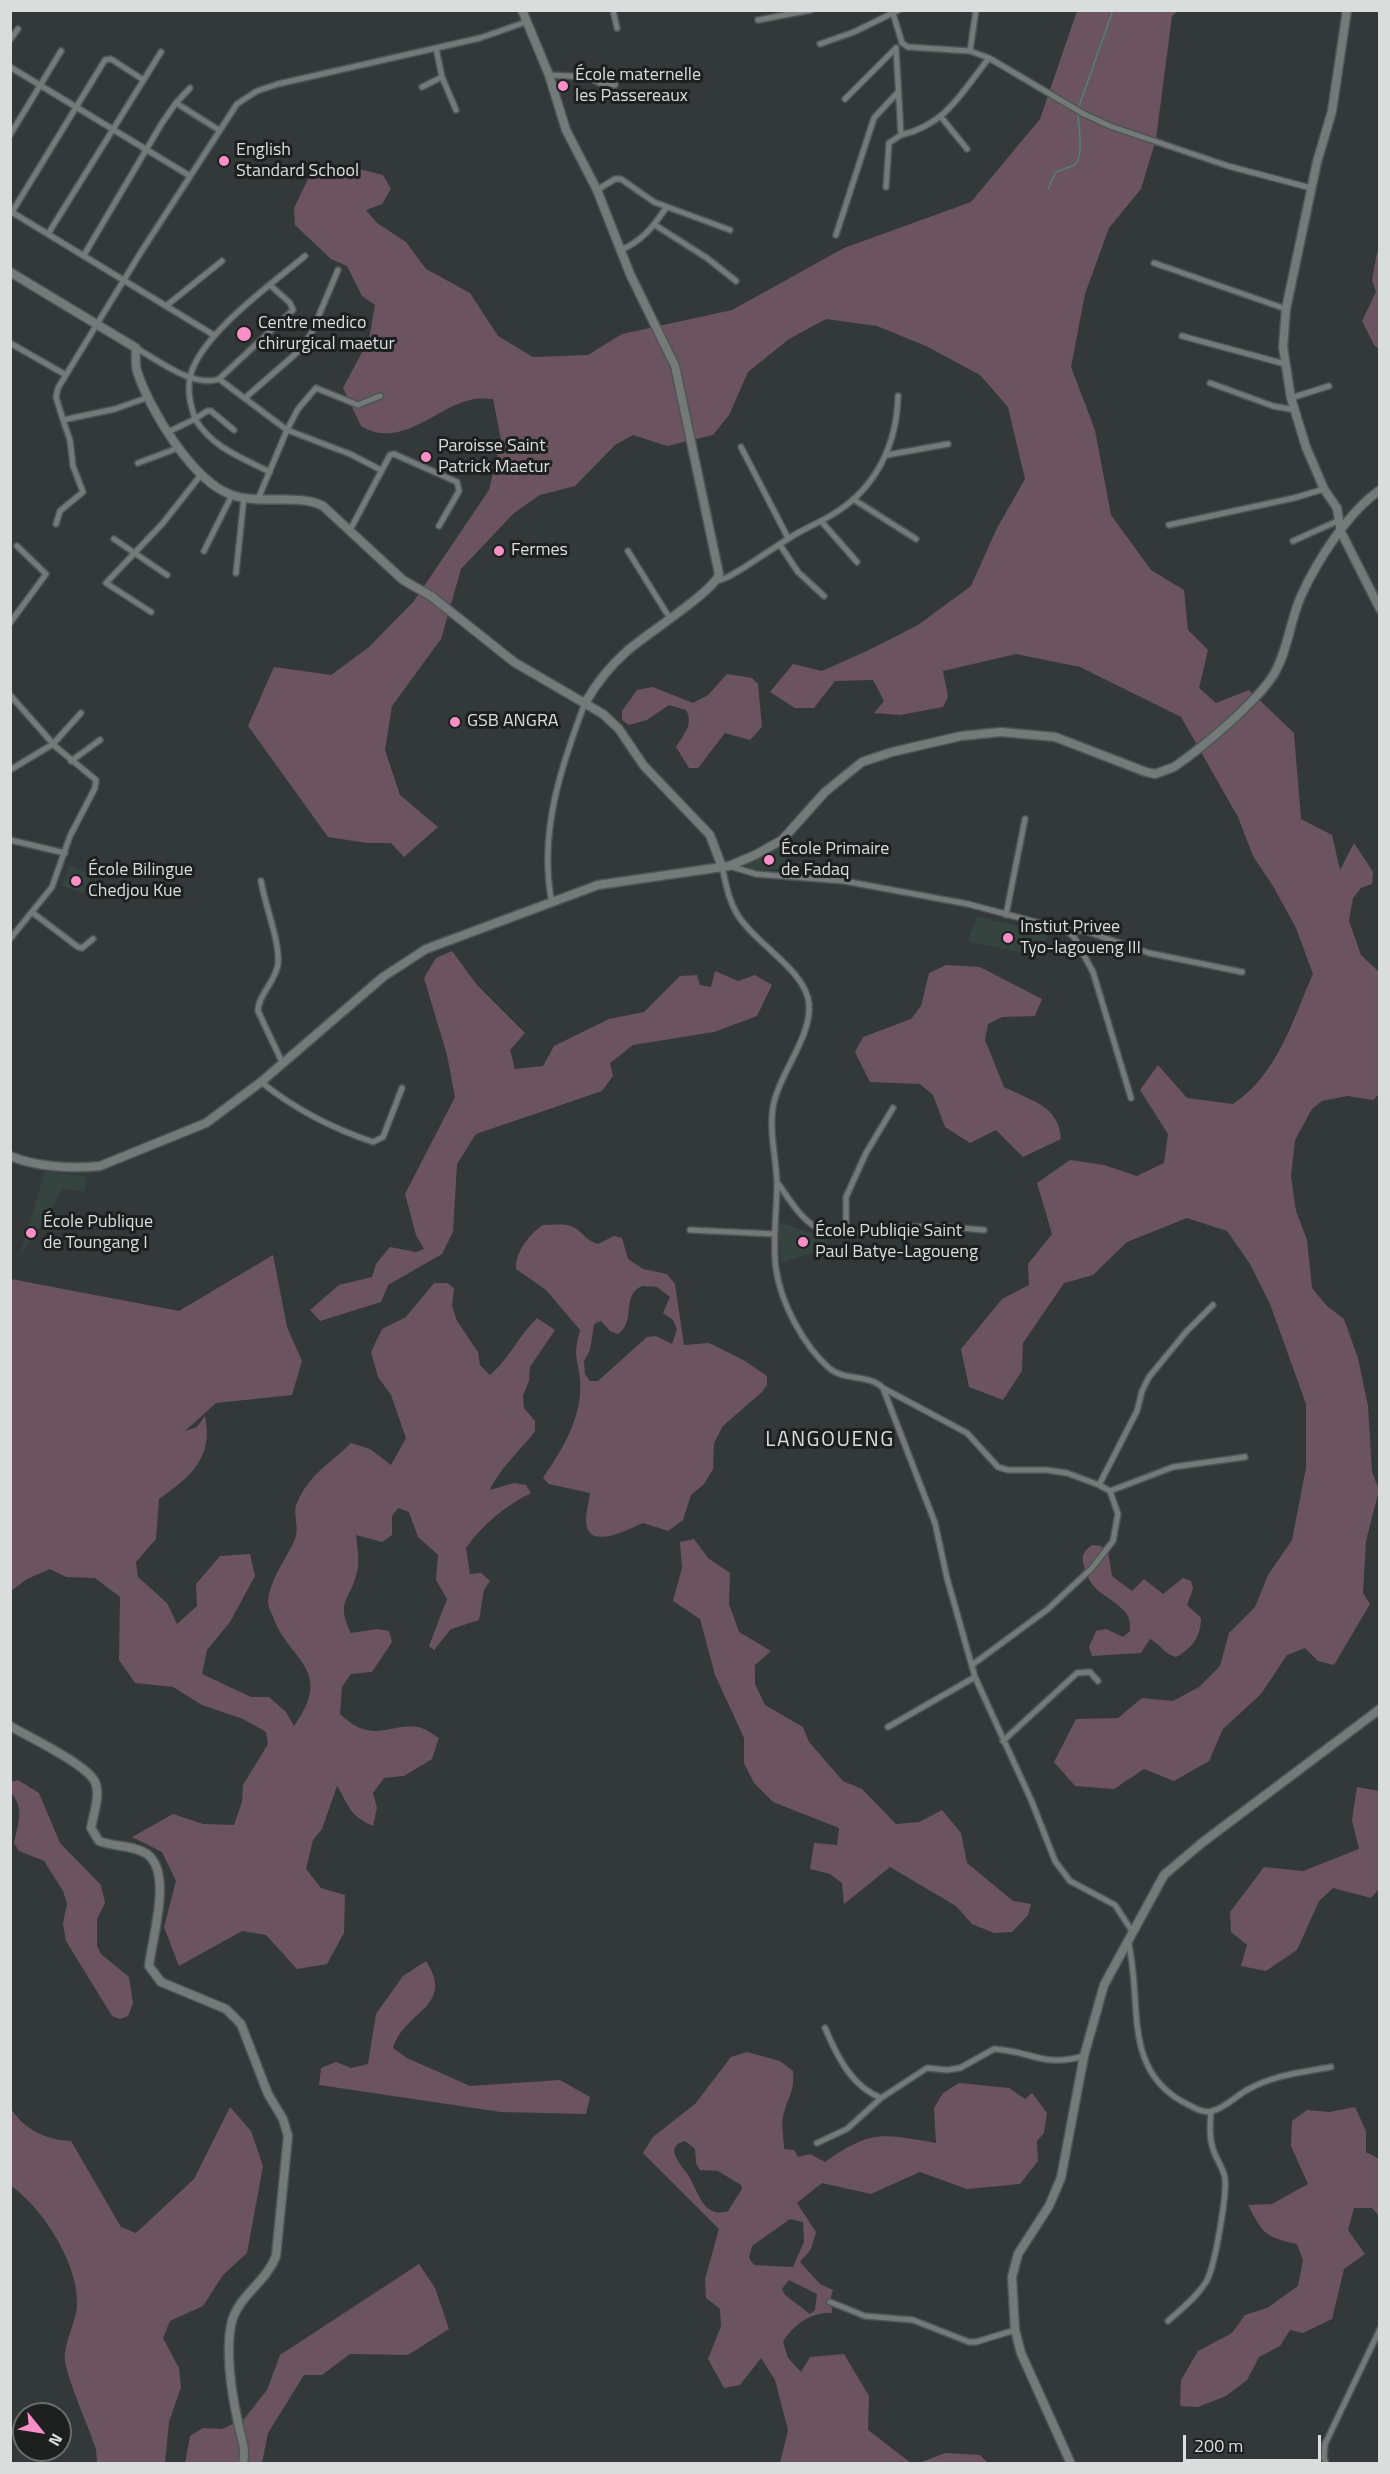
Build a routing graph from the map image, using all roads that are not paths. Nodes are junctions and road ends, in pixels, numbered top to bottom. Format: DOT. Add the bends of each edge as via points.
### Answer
graph roads {
  1 [pos="522,10"];
  2 [pos="613,10"];
  3 [pos="811,10"];
  4 [pos="899,10"];
  5 [pos="976,10"];
  6 [pos="1347,10"];
  7 [pos="892,12"];
  8 [pos="758,20"];
  9 [pos="526,22"];
  10 [pos="617,28"];
  11 [pos="18,29"];
  12 [pos="10,40"];
  13 [pos="902,43"];
  14 [pos="820,44"];
  15 [pos="436,48"];
  16 [pos="896,48"];
  17 [pos="61,51"];
  18 [pos="970,51"];
  19 [pos="161,52"];
  20 [pos="989,58"];
  21 [pos="10,67"];
  22 [pos="549,75"];
  23 [pos="442,77"];
  24 [pos="142,80"];
  25 [pos="615,84"];
  26 [pos="41,86"];
  27 [pos="422,87"];
  28 [pos="190,88"];
  29 [pos="898,92"];
  30 [pos="845,99"];
  31 [pos="176,102"];
  32 [pos="76,107"];
  33 [pos="456,110"];
  34 [pos="941,117"];
  35 [pos="113,127"];
  36 [pos="219,130"];
  37 [pos="10,135"];
  38 [pos="902,135"];
  39 [pos="147,148"];
  40 [pos="967,149"];
  41 [pos="190,176"];
  42 [pos="886,187"];
  43 [pos="1311,188"];
  44 [pos="597,190"];
  45 [pos="666,208"];
  46 [pos="11,212"];
  47 [pos="655,225"];
  48 [pos="730,230"];
  49 [pos="48,234"];
  50 [pos="836,235"];
  51 [pos="621,250"];
  52 [pos="84,255"];
  53 [pos="305,256"];
  54 [pos="222,261"];
  55 [pos="1154,263"];
  56 [pos="338,270"];
  57 [pos="10,272"];
  58 [pos="124,281"];
  59 [pos="736,281"];
  60 [pos="270,285"];
  61 [pos="166,306"];
  62 [pos="1286,309"];
  63 [pos="98,323"];
  64 [pos="212,334"];
  65 [pos="1182,336"];
  66 [pos="10,343"];
  67 [pos="136,348"];
  68 [pos="1285,364"];
  69 [pos="66,375"];
  70 [pos="190,377"];
  71 [pos="219,379"];
  72 [pos="1210,383"];
  73 [pos="1329,386"];
  74 [pos="380,396"];
  75 [pos="898,396"];
  76 [pos="149,397"];
  77 [pos="245,398"];
  78 [pos="1291,398"];
  79 [pos="1295,410"];
  80 [pos="195,419"];
  81 [pos="63,420"];
  82 [pos="287,429"];
  83 [pos="234,430"];
  84 [pos="168,432"];
  85 [pos="948,444"];
  86 [pos="741,447"];
  87 [pos="178,448"];
  88 [pos="887,455"];
  89 [pos="138,463"];
  90 [pos="381,470"];
  91 [pos="270,472"];
  92 [pos="200,476"];
  93 [pos="1324,489"];
  94 [pos="1380,490"];
  95 [pos="232,495"];
  96 [pos="244,497"];
  97 [pos="258,499"];
  98 [pos="852,499"];
  99 [pos="1340,520"];
  100 [pos="821,521"];
  101 [pos="56,524"];
  102 [pos="1169,525"];
  103 [pos="439,526"];
  104 [pos="350,530"];
  105 [pos="1341,532"];
  106 [pos="788,538"];
  107 [pos="114,539"];
  108 [pos="916,539"];
  109 [pos="1293,541"];
  110 [pos="780,545"];
  111 [pos="17,546"];
  112 [pos="204,551"];
  113 [pos="628,551"];
  114 [pos="134,553"];
  115 [pos="857,562"];
  116 [pos="236,573"];
  117 [pos="167,575"];
  118 [pos="717,581"];
  119 [pos="824,596"];
  120 [pos="1380,609"];
  121 [pos="152,612"];
  122 [pos="669,617"];
  123 [pos="10,623"];
  124 [pos="10,695"];
  125 [pos="585,703"];
  126 [pos="81,713"];
  127 [pos="100,740"];
  128 [pos="53,744"];
  129 [pos="71,761"];
  130 [pos="10,770"];
  131 [pos="1025,819"];
  132 [pos="10,840"];
  133 [pos="64,853"];
  134 [pos="726,866"];
  135 [pos="261,881"];
  136 [pos="552,903"];
  137 [pos="33,913"];
  138 [pos="1006,915"];
  139 [pos="1066,930"];
  140 [pos="10,939"];
  141 [pos="93,939"];
  142 [pos="1242,972"];
  143 [pos="283,1064"];
  144 [pos="261,1082"];
  145 [pos="402,1088"];
  146 [pos="1131,1098"];
  147 [pos="893,1108"];
  148 [pos="10,1156"];
  149 [pos="777,1182"];
  150 [pos="690,1230"];
  151 [pos="984,1230"];
  152 [pos="846,1231"];
  153 [pos="775,1234"];
  154 [pos="1213,1305"];
  155 [pos="883,1388"];
  156 [pos="1245,1457"];
  157 [pos="1099,1485"];
  158 [pos="1110,1491"];
  159 [pos="972,1665"];
  160 [pos="975,1677"];
  161 [pos="1098,1681"];
  162 [pos="1380,1709"];
  163 [pos="10,1726"];
  164 [pos="888,1727"];
  165 [pos="1003,1741"];
  166 [pos="1132,1931"];
  167 [pos="1127,1940"];
  168 [pos="825,2028"];
  169 [pos="1084,2056"];
  170 [pos="1331,2067"];
  171 [pos="881,2098"];
  172 [pos="1211,2112"];
  173 [pos="818,2143"];
  174 [pos="830,2302"];
  175 [pos="1168,2321"];
  176 [pos="1380,2329"];
  177 [pos="1015,2330"];
  178 [pos="1071,2462"];
  179 [pos="243,2463"];
  180 [pos="1326,2463"];
  1 -- 9 [label="street"];
  2 -- 10 [label="street"];
  3 -- 8 [label="street"];
  4 -- 7 [label="street"];
  5 -- 18 [label="street"];
  6 -- 43 [label="street" via="1332,111"];
  7 -- 13 [label="street"];
  7 -- 14 [label="street"];
  9 -- 15 [label="street"];
  9 -- 22 [label="street"];
  11 -- 12 [label="street"];
  13 -- 16 [label="street"];
  13 -- 18 [label="street" via="915,48"];
  15 -- 23 [label="street"];
  15 -- 36 [label="street" via="305,77 257,92 237,104"];
  16 -- 29 [label="street"];
  16 -- 30 [label="street"];
  17 -- 26 [label="street"];
  18 -- 20 [label="street"];
  19 -- 24 [label="street"];
  20 -- 34 [label="street"];
  20 -- 43 [label="street" via="1110,126 1228,166"];
  21 -- 26 [label="street"];
  22 -- 25 [label="street" via="587,77"];
  22 -- 44 [label="street" via="566,130"];
  23 -- 27 [label="street"];
  23 -- 33 [label="street"];
  24 -- 32 [label="street" via="111,59 105,60"];
  24 -- 35 [label="street"];
  26 -- 32 [label="street"];
  26 -- 37 [label="street"];
  28 -- 31 [label="street"];
  29 -- 38 [label="street"];
  29 -- 50 [label="street" via="874,118"];
  31 -- 36 [label="street"];
  31 -- 39 [label="street"];
  32 -- 35 [label="street"];
  32 -- 46 [label="street"];
  34 -- 38 [label="street" via="923,130"];
  34 -- 40 [label="street"];
  35 -- 39 [label="street"];
  35 -- 49 [label="street"];
  36 -- 41 [label="street"];
  38 -- 42 [label="street" via="889,143"];
  39 -- 41 [label="street"];
  39 -- 52 [label="street"];
  41 -- 58 [label="street"];
  43 -- 62 [label="street"];
  44 -- 45 [label="street" via="618,178"];
  44 -- 51 [label="street"];
  45 -- 47 [label="street"];
  45 -- 48 [label="street"];
  46 -- 49 [label="street"];
  47 -- 51 [label="street" via="641,240"];
  47 -- 59 [label="street"];
  49 -- 52 [label="street"];
  51 -- 118 [label="street" via="675,366 718,563"];
  52 -- 58 [label="street"];
  53 -- 60 [label="street"];
  54 -- 61 [label="street"];
  55 -- 62 [label="street"];
  56 -- 77 [label="street" via="311,334 300,350"];
  57 -- 63 [label="street"];
  58 -- 61 [label="street"];
  58 -- 63 [label="street"];
  60 -- 64 [label="street"];
  60 -- 71 [label="street" via="293,310"];
  61 -- 64 [label="street"];
  62 -- 68 [label="street"];
  63 -- 67 [label="street"];
  63 -- 69 [label="street"];
  64 -- 70 [label="street"];
  65 -- 68 [label="street"];
  66 -- 69 [label="street"];
  67 -- 70 [label="street"];
  67 -- 76 [label="street" via="137,369"];
  68 -- 78 [label="street"];
  69 -- 81 [label="street" via="56,392"];
  70 -- 71 [label="street"];
  70 -- 80 [label="street" via="190,403"];
  71 -- 77 [label="street"];
  72 -- 79 [label="street"];
  73 -- 78 [label="street"];
  74 -- 82 [label="street" via="358,405 316,388"];
  75 -- 88 [label="street"];
  76 -- 81 [label="street"];
  76 -- 84 [label="street"];
  77 -- 82 [label="street"];
  78 -- 79 [label="street"];
  79 -- 93 [label="street"];
  80 -- 83 [label="street" via="212,411"];
  80 -- 84 [label="street"];
  80 -- 91 [label="street" via="219,447"];
  81 -- 101 [label="street" via="83,492 60,511"];
  82 -- 90 [label="street"];
  82 -- 91 [label="street"];
  84 -- 87 [label="street"];
  85 -- 88 [label="street"];
  86 -- 106 [label="street"];
  87 -- 89 [label="street"];
  87 -- 92 [label="street"];
  88 -- 98 [label="street" via="876,474"];
  90 -- 103 [label="street" via="394,454 457,482 459,490"];
  90 -- 104 [label="street"];
  91 -- 97 [label="street"];
  92 -- 95 [label="street"];
  92 -- 114 [label="street"];
  93 -- 99 [label="street"];
  93 -- 102 [label="street"];
  94 -- 105 [label="street" via="1356,510"];
  95 -- 96 [label="street"];
  95 -- 112 [label="street"];
  96 -- 97 [label="street"];
  96 -- 116 [label="street"];
  97 -- 104 [label="street" via="316,503"];
  98 -- 100 [label="street"];
  98 -- 108 [label="street"];
  99 -- 105 [label="street"];
  99 -- 109 [label="street"];
  100 -- 106 [label="street"];
  100 -- 115 [label="street"];
  104 -- 125 [label="street" via="403,580 431,596 514,662"];
  105 -- 120 [label="street"];
  105 -- 134 [label="street" via="1301,597 1281,658 1264,688 1174,767 1155,774 1146,772 1055,737 1001,732 961,736 862,762 825,792 782,840"];
  106 -- 110 [label="street"];
  107 -- 114 [label="street"];
  110 -- 118 [label="street"];
  110 -- 119 [label="street" via="802,576"];
  111 -- 123 [label="street" via="46,574"];
  113 -- 122 [label="street"];
  114 -- 117 [label="street"];
  114 -- 121 [label="street" via="106,583"];
  118 -- 122 [label="street"];
  122 -- 125 [label="street" via="607,670"];
  124 -- 128 [label="street"];
  125 -- 134 [label="street" via="619,729 644,766 710,835"];
  125 -- 136 [label="street" via="555,791 548,850"];
  126 -- 128 [label="street"];
  127 -- 129 [label="street"];
  128 -- 129 [label="street"];
  128 -- 130 [label="street"];
  129 -- 133 [label="street" via="96,780"];
  131 -- 138 [label="street"];
  132 -- 133 [label="street"];
  133 -- 137 [label="street" via="52,887"];
  134 -- 136 [label="street" via="598,885"];
  134 -- 138 [label="street" via="756,874 790,874 900,890"];
  134 -- 149 [label="street" via="725,887 736,914 794,972 804,986 809,1004 808,1021 774,1101"];
  135 -- 143 [label="street" via="278,955 272,982 258,1011"];
  136 -- 143 [label="street" via="426,949 404,962"];
  137 -- 140 [label="street"];
  137 -- 141 [label="street" via="78,947"];
  138 -- 139 [label="street"];
  139 -- 142 [label="street" via="1085,931 1184,962"];
  139 -- 146 [label="street" via="1093,972"];
  143 -- 144 [label="street"];
  144 -- 145 [label="street" via="314,1119 374,1143 383,1137"];
  144 -- 148 [label="street" via="206,1123 100,1166 59,1165"];
  147 -- 152 [label="street" via="846,1197"];
  149 -- 152 [label="street" via="797,1210 816,1227"];
  149 -- 153 [label="street"];
  150 -- 153 [label="street"];
  151 -- 152 [label="street" via="938,1226 899,1227 873,1233"];
  153 -- 155 [label="street" via="776,1269 799,1329 831,1370"];
  154 -- 157 [label="street" via="1149,1377 1137,1411"];
  155 -- 157 [label="street" via="967,1432 998,1467 1057,1471"];
  155 -- 159 [label="street" via="935,1523 946,1578"];
  156 -- 158 [label="street" via="1173,1467"];
  157 -- 158 [label="street"];
  158 -- 159 [label="street" via="1118,1527 1092,1568 1039,1616"];
  159 -- 160 [label="street"];
  160 -- 164 [label="street"];
  160 -- 165 [label="street"];
  161 -- 165 [label="street" via="1090,1672 1077,1673"];
  162 -- 166 [label="street" via="1164,1875"];
  163 -- 179 [label="street" via="73,1761 96,1782 91,1828 99,1841 140,1850 149,1856 158,1869 161,1887 149,1966 153,1974 161,1982 234,2016 283,2119 288,2136 276,2256 272,2268 238,2305 229,2338 231,2381 245,2452"];
  165 -- 166 [label="street" via="1063,1874 1115,1905"];
  166 -- 167 [label="street"];
  167 -- 169 [label="street" via="1104,1985"];
  167 -- 172 [label="street" via="1134,1965 1138,2044 1144,2063 1157,2083 1175,2097 1203,2112"];
  168 -- 171 [label="street" via="835,2052 860,2086"];
  169 -- 171 [label="street" via="1053,2062 994,2049 960,2068 927,2068"];
  169 -- 177 [label="street" via="1061,2178 1049,2206 1013,2265"];
  170 -- 172 [label="street" via="1286,2074 1249,2089"];
  171 -- 173 [label="street" via="847,2129"];
  172 -- 175 [label="street" via="1213,2150 1226,2182 1216,2246 1208,2279 1199,2293"];
  174 -- 177 [label="street" via="865,2316 913,2320 969,2342"];
  176 -- 180 [label="street" via="1325,2444"];
  177 -- 178 [label="street" via="1021,2353"];
}
